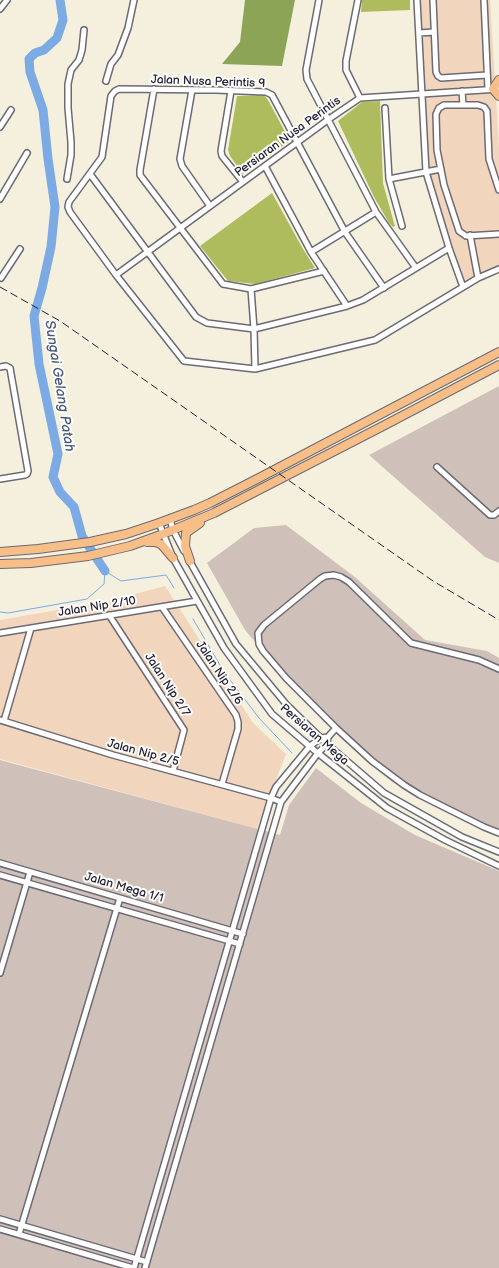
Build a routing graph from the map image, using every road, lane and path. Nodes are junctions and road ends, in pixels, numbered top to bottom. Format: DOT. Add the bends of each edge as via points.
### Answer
graph roads {
  1 [pos="7,0"];
  2 [pos="134,0"];
  3 [pos="319,0"];
  4 [pos="358,0"];
  5 [pos="417,0"];
  6 [pos="433,0"];
  7 [pos="484,0"];
  8 [pos="0,9"];
  9 [pos="84,30"];
  10 [pos="434,32"];
  11 [pos="419,33"];
  12 [pos="487,75"];
  13 [pos="499,80"];
  14 [pos="106,81"];
  15 [pos="154,89"];
  16 [pos="493,89"];
  17 [pos="192,90"];
  18 [pos="231,91"];
  19 [pos="462,91"];
  20 [pos="423,94"];
  21 [pos="499,96"];
  22 [pos="360,98"];
  23 [pos="463,105"];
  24 [pos="385,108"];
  25 [pos="11,110"];
  26 [pos="329,119"];
  27 [pos="0,127"];
  28 [pos="298,142"];
  29 [pos="28,153"];
  30 [pos="264,166"];
  31 [pos="441,169"];
  32 [pos="426,172"];
  33 [pos="90,174"];
  34 [pos="389,179"];
  35 [pos="67,180"];
  36 [pos="243,182"];
  37 [pos="499,190"];
  38 [pos="0,199"];
  39 [pos="210,206"];
  40 [pos="376,212"];
  41 [pos="402,226"];
  42 [pos="180,228"];
  43 [pos="345,232"];
  44 [pos="499,234"];
  45 [pos="468,235"];
  46 [pos="449,248"];
  47 [pos="20,249"];
  48 [pos="148,251"];
  49 [pos="310,252"];
  50 [pos="416,268"];
  51 [pos="499,269"];
  52 [pos="324,271"];
  53 [pos="116,275"];
  54 [pos="1,278"];
  55 [pos="478,278"];
  56 [pos="463,287"];
  57 [pos="384,288"];
  58 [pos="251,289"];
  59 [pos="347,306"];
  60 [pos="254,329"];
  61 [pos="499,352"];
  62 [pos="499,365"];
  63 [pos="0,367"];
  64 [pos="255,368"];
  65 [pos="437,467"];
  66 [pos="0,479"];
  67 [pos="499,511"];
  68 [pos="214,513"];
  69 [pos="170,519"];
  70 [pos="159,523"];
  71 [pos="173,530"];
  72 [pos="163,534"];
  73 [pos="130,546"];
  74 [pos="0,552"];
  75 [pos="174,558"];
  76 [pos="190,561"];
  77 [pos="0,564"];
  78 [pos="197,601"];
  79 [pos="162,607"];
  80 [pos="110,615"];
  81 [pos="31,628"];
  82 [pos="0,633"];
  83 [pos="499,668"];
  84 [pos="2,721"];
  85 [pos="336,728"];
  86 [pos="328,736"];
  87 [pos="321,738"];
  88 [pos="327,744"];
  89 [pos="310,746"];
  90 [pos="318,753"];
  91 [pos="173,771"];
  92 [pos="222,784"];
  93 [pos="271,798"];
  94 [pos="281,802"];
  95 [pos="499,833"];
  96 [pos="499,852"];
  97 [pos="0,863"];
  98 [pos="499,866"];
  99 [pos="30,872"];
  100 [pos="0,875"];
  101 [pos="26,882"];
  102 [pos="120,898"];
  103 [pos="116,908"];
  104 [pos="233,930"];
  105 [pos="243,934"];
  106 [pos="230,941"];
  107 [pos="240,944"];
  108 [pos="0,973"];
  109 [pos="0,1220"];
  110 [pos="21,1225"];
  111 [pos="0,1229"];
  112 [pos="19,1234"];
  113 [pos="136,1259"];
  114 [pos="146,1265"];
  115 [pos="133,1268"];
  1 -- 8 [label="street"];
  2 -- 14 [label="street" via="128,28"];
  3 -- 26 [label="street" via="306,75"];
  4 -- 22 [label="street" via="346,70"];
  5 -- 11 [label="street"];
  6 -- 10 [label="street"];
  7 -- 12 [label="street"];
  9 -- 35 [label="street" via="82,50 71,70 68,84 71,155"];
  10 -- 11 [label="street"];
  10 -- 12 [label="street" via="438,76"];
  11 -- 20 [label="street"];
  12 -- 16 [label="street"];
  13 -- 16 [label="main road"];
  15 -- 17 [label="street, Jalan Nusa Perintis 9"];
  15 -- 33 [label="street, Jalan Nusa Perintis 9" via="114,91 102,157"];
  15 -- 42 [label="street" via="140,175"];
  16 -- 19 [label="street, Persiaran Nusa Perintis"];
  16 -- 21 [label="main road"];
  17 -- 18 [label="street, Jalan Nusa Perintis 9"];
  17 -- 39 [label="street" via="180,159"];
  18 -- 28 [label="street, Jalan Nusa Perintis 9" via="272,95"];
  18 -- 36 [label="street" via="221,151"];
  19 -- 20 [label="street, Persiaran Nusa Perintis"];
  19 -- 23 [label="street"];
  20 -- 22 [label="street, Persiaran Nusa Perintis"];
  20 -- 32 [label="street"];
  22 -- 26 [label="street, Persiaran Nusa Perintis"];
  23 -- 31 [label="street" via="444,105 436,114"];
  23 -- 37 [label="street" via="478,105 486,111 489,159"];
  24 -- 34 [label="street"];
  25 -- 27 [label="street"];
  26 -- 28 [label="street, Persiaran Nusa Perintis"];
  26 -- 40 [label="street"];
  28 -- 30 [label="street, Persiaran Nusa Perintis"];
  28 -- 43 [label="street"];
  29 -- 38 [label="street"];
  30 -- 36 [label="street, Persiaran Nusa Perintis"];
  30 -- 49 [label="street"];
  31 -- 32 [label="street"];
  31 -- 45 [label="street" via="460,231"];
  32 -- 34 [label="street"];
  32 -- 46 [label="street"];
  33 -- 48 [label="street"];
  33 -- 53 [label="street" via="68,207"];
  34 -- 41 [label="street"];
  36 -- 39 [label="street, Persiaran Nusa Perintis"];
  39 -- 42 [label="street, Persiaran Nusa Perintis"];
  40 -- 43 [label="street"];
  40 -- 50 [label="street"];
  42 -- 48 [label="street, Persiaran Nusa Perintis"];
  42 -- 58 [label="street" via="223,284"];
  43 -- 49 [label="street"];
  43 -- 57 [label="street"];
  44 -- 45 [label="street"];
  45 -- 55 [label="street"];
  46 -- 50 [label="street"];
  46 -- 56 [label="street"];
  47 -- 54 [label="street"];
  48 -- 53 [label="street, Persiaran Nusa Perintis"];
  48 -- 60 [label="street" via="196,317 207,323"];
  49 -- 52 [label="street"];
  50 -- 57 [label="street"];
  51 -- 55 [label="street"];
  52 -- 58 [label="street"];
  52 -- 59 [label="street"];
  53 -- 64 [label="street" via="184,361"];
  55 -- 56 [label="street"];
  56 -- 64 [label="street" via="375,340"];
  57 -- 59 [label="street"];
  58 -- 60 [label="street"];
  59 -- 60 [label="street"];
  60 -- 64 [label="street"];
  61 -- 69 [label="main road" via="226,496"];
  62 -- 68 [label="main road"];
  63 -- 66 [label="street" via="10,368 28,471 24,475"];
  65 -- 67 [label="street" via="490,515"];
  68 -- 71 [label="main road"];
  68 -- 76 [label="main road" via="186,533"];
  69 -- 70 [label="main road"];
  69 -- 71 [label="street, Persiaran Mega"];
  70 -- 72 [label="street, Persiaran Mega"];
  70 -- 74 [label="main road" via="81,544"];
  71 -- 72 [label="main road"];
  71 -- 76 [label="street, Persiaran Mega"];
  72 -- 73 [label="main road"];
  72 -- 75 [label="street, Persiaran Mega"];
  73 -- 75 [label="main road" via="155,542 165,547"];
  73 -- 77 [label="main road" via="88,556"];
  75 -- 78 [label="street, Persiaran Mega"];
  76 -- 87 [label="street, Persiaran Mega" via="236,644 286,704"];
  78 -- 79 [label="street, Jalan Nip 2/10"];
  78 -- 89 [label="street, Persiaran Mega" via="224,648 272,714"];
  79 -- 80 [label="street, Jalan Nip 2/10"];
  79 -- 92 [label="street, Jalan Nip 2/6" via="238,722"];
  80 -- 81 [label="street, Jalan Nip 2/10"];
  80 -- 91 [label="street, Jalan Nip 2/7" via="184,730"];
  81 -- 82 [label="street, Jalan Nip 2/10"];
  81 -- 84 [label="street"];
  83 -- 85 [label="street" via="410,643 349,582 334,575 325,576 264,625 258,638 259,644 286,678"];
  84 -- 91 [label="street, Jalan Nip 2/5"];
  85 -- 86 [label="street"];
  85 -- 95 [label="street" via="404,785"];
  86 -- 87 [label="street"];
  86 -- 88 [label="street"];
  87 -- 88 [label="street, Persiaran Mega"];
  87 -- 89 [label="street"];
  88 -- 90 [label="street"];
  88 -- 96 [label="street, Persiaran Mega" via="384,793 462,837"];
  89 -- 90 [label="street, Persiaran Mega"];
  89 -- 93 [label="street" via="276,787"];
  90 -- 94 [label="street"];
  90 -- 98 [label="street, Persiaran Mega" via="387,808"];
  91 -- 92 [label="street, Jalan Nip 2/5"];
  92 -- 93 [label="street, Jalan Nip 2/5"];
  93 -- 94 [label="street, Jalan Nip 2/5"];
  93 -- 104 [label="street"];
  94 -- 105 [label="street"];
  97 -- 99 [label="street, Jalan Mega 1/1"];
  99 -- 101 [label="street"];
  99 -- 102 [label="street, Jalan Mega 1/1"];
  100 -- 101 [label="street"];
  101 -- 103 [label="street"];
  101 -- 108 [label="street"];
  102 -- 103 [label="street"];
  102 -- 104 [label="street, Jalan Mega 1/1"];
  103 -- 106 [label="street"];
  103 -- 110 [label="street"];
  104 -- 105 [label="street, Jalan Mega 1/1"];
  104 -- 106 [label="street"];
  105 -- 107 [label="street"];
  106 -- 107 [label="street"];
  106 -- 113 [label="street"];
  107 -- 114 [label="street"];
  109 -- 110 [label="street"];
  110 -- 112 [label="street"];
  110 -- 113 [label="street"];
  111 -- 112 [label="street"];
  112 -- 115 [label="street"];
  113 -- 114 [label="street"];
  113 -- 115 [label="street"];
}
